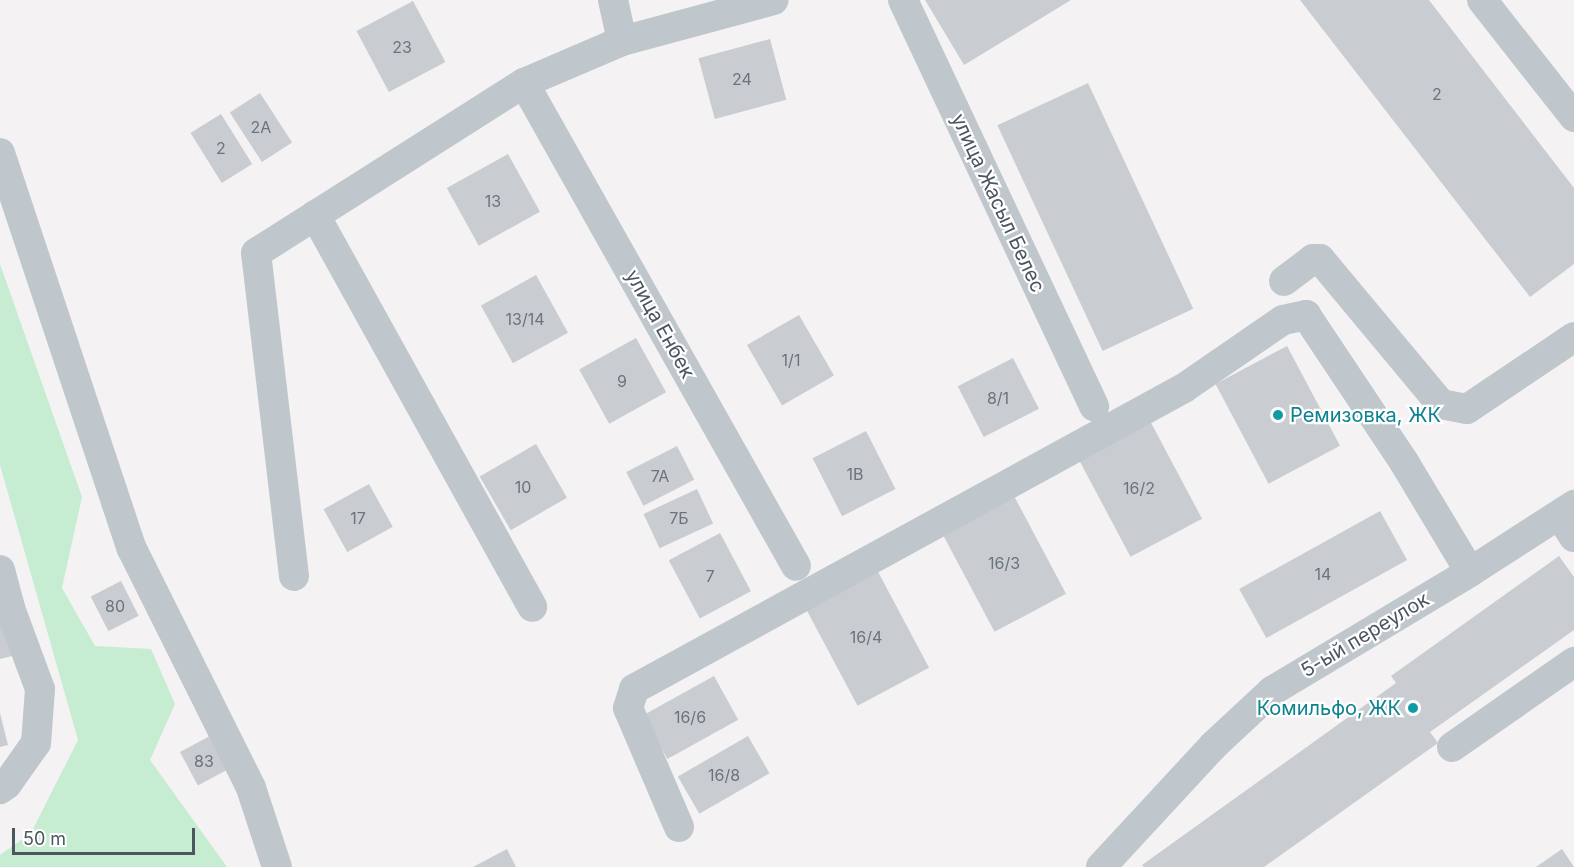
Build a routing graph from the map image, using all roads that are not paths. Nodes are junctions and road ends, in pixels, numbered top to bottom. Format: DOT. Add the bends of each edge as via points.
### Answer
graph roads {
  1 [pos="613,0"];
  2 [pos="774,0"];
  3 [pos="903,0"];
  4 [pos="1482,0"];
  5 [pos="622,40"];
  6 [pos="524,83"];
  7 [pos="1569,102"];
  8 [pos="0,153"];
  9 [pos="315,215"];
  10 [pos="1284,281"];
  11 [pos="1574,337"];
  12 [pos="1094,406"];
  13 [pos="1569,519"];
  14 [pos="796,566"];
  15 [pos="0,570"];
  16 [pos="1470,572"];
  17 [pos="294,576"];
  18 [pos="532,607"];
  19 [pos="1574,662"];
  20 [pos="1452,747"];
  21 [pos="0,789"];
  22 [pos="679,827"];
  23 [pos="277,867"];
  24 [pos="1101,867"];
  1 -- 5 [label="street"];
  2 -- 5 [label="street"];
  3 -- 12 [label="street, улица Жасыл Белес"];
  4 -- 7 [label="street"];
  5 -- 6 [label="street"];
  6 -- 9 [label="street"];
  6 -- 14 [label="street, улица Енбек"];
  8 -- 23 [label="street" via="132,549 251,788"];
  9 -- 17 [label="street" via="256,253"];
  9 -- 18 [label="street"];
  10 -- 11 [label="street" via="1320,259 1441,404 1467,409"];
  13 -- 16 [label="street, 5-ый переулок"];
  15 -- 21 [label="street" via="40,689 36,743 8,784"];
  16 -- 22 [label="street" via="1404,462 1306,315 1283,320 1184,388 634,689 628,708"];
  16 -- 24 [label="street, 5-ый переулок" via="1272,691 1214,745"];
  19 -- 20 [label="street"];
}
